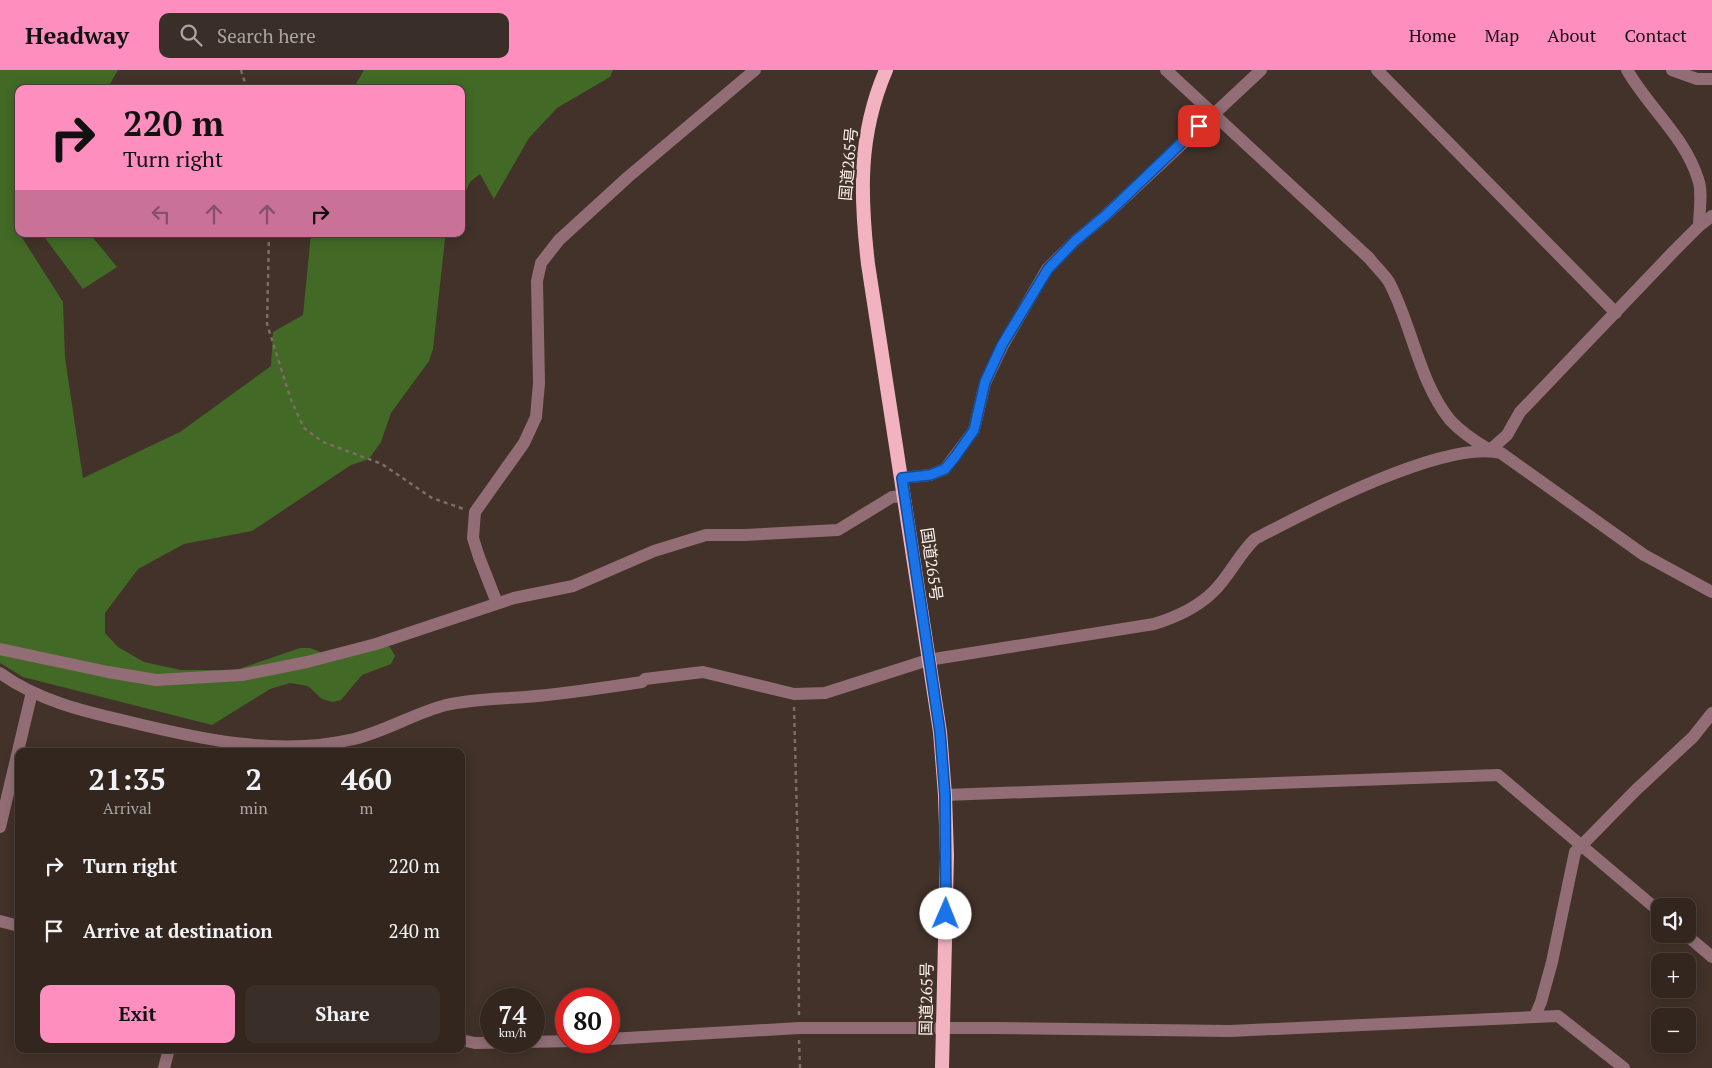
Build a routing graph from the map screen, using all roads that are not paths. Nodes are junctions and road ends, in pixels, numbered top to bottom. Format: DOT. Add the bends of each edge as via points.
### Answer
graph roads {
  1 [pos="755,70"];
  2 [pos="886,70"];
  3 [pos="1166,70"];
  4 [pos="1261,70"];
  5 [pos="1377,70"];
  6 [pos="1627,70"];
  7 [pos="1672,70"];
  8 [pos="1712,79"];
  9 [pos="1212,114"];
  10 [pos="1712,216"];
  11 [pos="1699,226"];
  12 [pos="1616,313"];
  13 [pos="1490,450"];
  14 [pos="902,478"];
  15 [pos="904,496"];
  16 [pos="1712,592"];
  17 [pos="497,603"];
  18 [pos="0,649"];
  19 [pos="928,660"];
  20 [pos="0,673"];
  21 [pos="32,692"];
  22 [pos="1712,713"];
  23 [pos="238,747"];
  24 [pos="19,748"];
  25 [pos="15,764"];
  26 [pos="945,795"];
  27 [pos="0,827"];
  28 [pos="1581,845"];
  29 [pos="1651,904"];
  30 [pos="0,922"];
  31 [pos="15,925"];
  32 [pos="1696,943"];
  33 [pos="1712,957"];
  34 [pos="1535,1016"];
  35 [pos="943,1029"];
  36 [pos="620,1038"];
  37 [pos="465,1041"];
  38 [pos="555,1042"];
  39 [pos="168,1053"];
  40 [pos="164,1068"];
  41 [pos="942,1068"];
  42 [pos="1624,1068"];
  1 -- 17 [label="street" via="621,183 559,240 541,263 537,282 539,383 536,417 524,443 475,512 473,538"];
  2 -- 14 [label="highway, 国道265号" via="866,130 862,213"];
  3 -- 9 [label="street"];
  4 -- 9 [label="street"];
  5 -- 12 [label="street"];
  6 -- 11 [label="street" via="1686,150 1699,181"];
  7 -- 8 [label="street"];
  9 -- 13 [label="street" via="1369,258 1388,281 1433,392 1444,411 1473,440"];
  9 -- 14 [label="street" via="1048,269 1002,345 985,382 974,430 945,469 930,475"];
  10 -- 11 [label="street"];
  11 -- 12 [label="street"];
  12 -- 13 [label="street" via="1520,412 1507,435"];
  13 -- 16 [label="street" via="1501,453 1644,555"];
  13 -- 19 [label="street" via="1453,454 1394,474 1268,532 1243,550 1215,590 1197,606 1175,618"];
  14 -- 15 [label="highway, 国道265号"];
  15 -- 17 [label="street" via="892,497 838,530 706,535 654,551 573,586"];
  15 -- 19 [label="highway, 国道265号"];
  17 -- 18 [label="street" via="376,644 242,675 156,680"];
  19 -- 23 [label="street" via="825,693 794,694 703,672 579,691 490,698 446,706 355,739 305,746"];
  19 -- 26 [label="highway, 国道265号" via="940,732"];
  20 -- 21 [label="street"];
  21 -- 23 [label="street" via="93,713"];
  21 -- 24 [label="street"];
  22 -- 28 [label="street" via="1693,737"];
  25 -- 27 [label="street"];
  26 -- 28 [label="street" via="1498,774"];
  26 -- 35 [label="highway, 国道265号" via="947,856"];
  28 -- 29 [label="street"];
  28 -- 34 [label="street" via="1574,852 1552,962"];
  30 -- 31 [label="street"];
  32 -- 33 [label="street"];
  34 -- 35 [label="street" via="1230,1031"];
  34 -- 42 [label="street" via="1558,1016"];
  35 -- 36 [label="street" via="798,1028"];
  35 -- 41 [label="highway, 国道265号"];
  37 -- 38 [label="street" via="475,1044"];
  39 -- 40 [label="street"];
}
